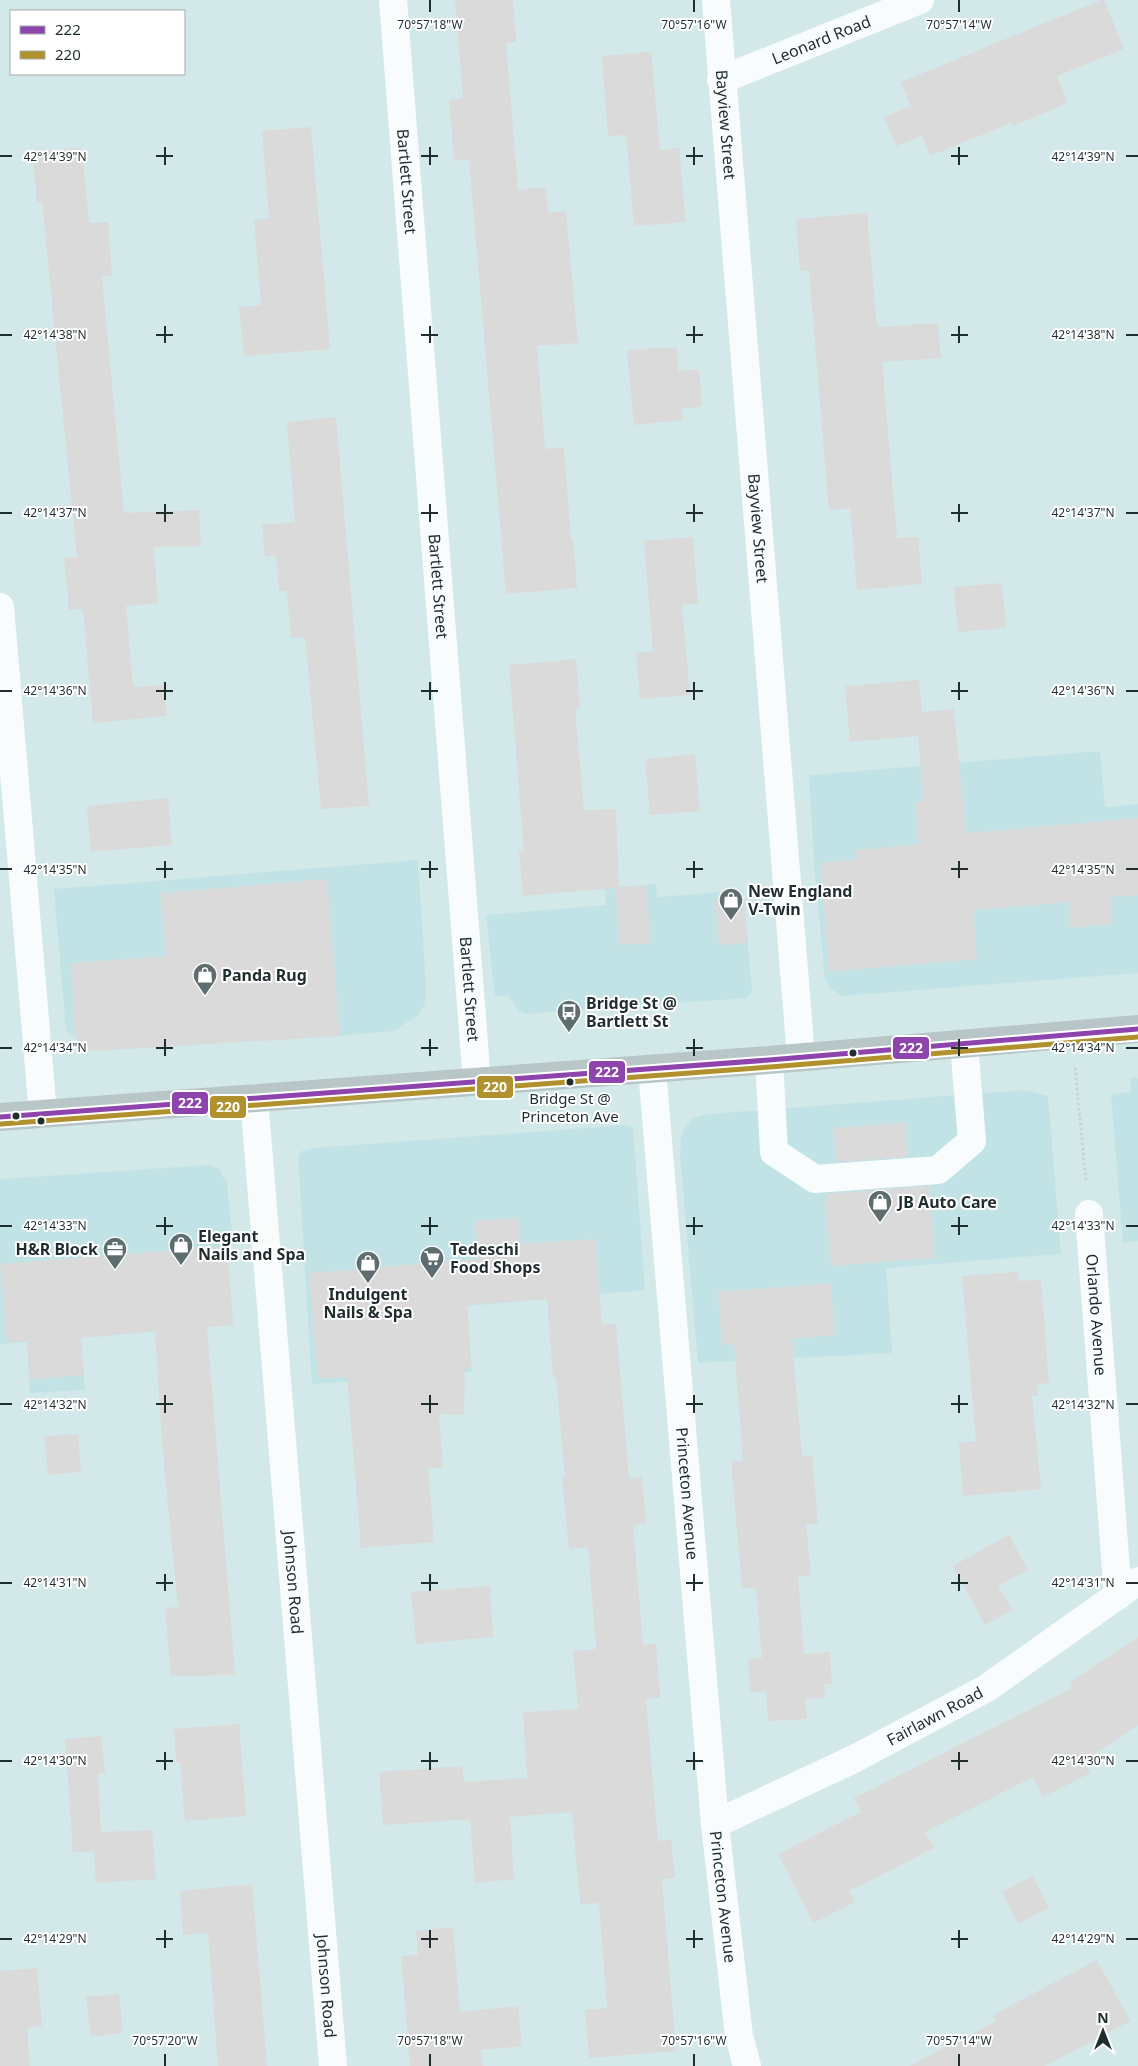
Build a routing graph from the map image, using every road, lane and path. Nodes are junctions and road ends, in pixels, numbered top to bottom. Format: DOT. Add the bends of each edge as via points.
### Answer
graph roads {
  1 [pos="393,0"];
  2 [pos="716,0"];
  3 [pos="920,0"];
  4 [pos="721,80"];
  5 [pos="0,607"];
  6 [pos="4,691"];
  7 [pos="1138,1030"];
  8 [pos="1072,1035"];
  9 [pos="964,1044"];
  10 [pos="801,1057"];
  11 [pos="769,1060"];
  12 [pos="652,1069"];
  13 [pos="477,1082"];
  14 [pos="254,1098"];
  15 [pos="43,1114"];
  16 [pos="0,1117"];
  17 [pos="1089,1214"];
  18 [pos="1128,1588"];
  19 [pos="715,1824"];
  20 [pos="333,2066"];
  21 [pos="747,2066"];
  1 -- 13 [label="street, Bartlett Street"];
  2 -- 4 [label="street, Bayview Street"];
  3 -- 4 [label="street, Leonard Road"];
  4 -- 10 [label="street, Bayview Street"];
  5 -- 6 [label="street"];
  6 -- 15 [label="street"];
  7 -- 8 [label="main road"];
  8 -- 9 [label="main road"];
  8 -- 17 [label="path"];
  9 -- 10 [label="main road"];
  9 -- 11 [label="street" via="972,1141 938,1170 815,1179 774,1152"];
  10 -- 11 [label="main road"];
  11 -- 12 [label="main road"];
  12 -- 13 [label="main road"];
  12 -- 19 [label="street, Princeton Avenue"];
  13 -- 14 [label="main road"];
  14 -- 15 [label="main road"];
  14 -- 20 [label="street, Johnson Road"];
  15 -- 16 [label="main road"];
  17 -- 18 [label="street, Orlando Avenue"];
  18 -- 19 [label="street, Fairlawn Road" via="988,1688 854,1759"];
  19 -- 21 [label="street, Princeton Avenue" via="738,2036"];
}
